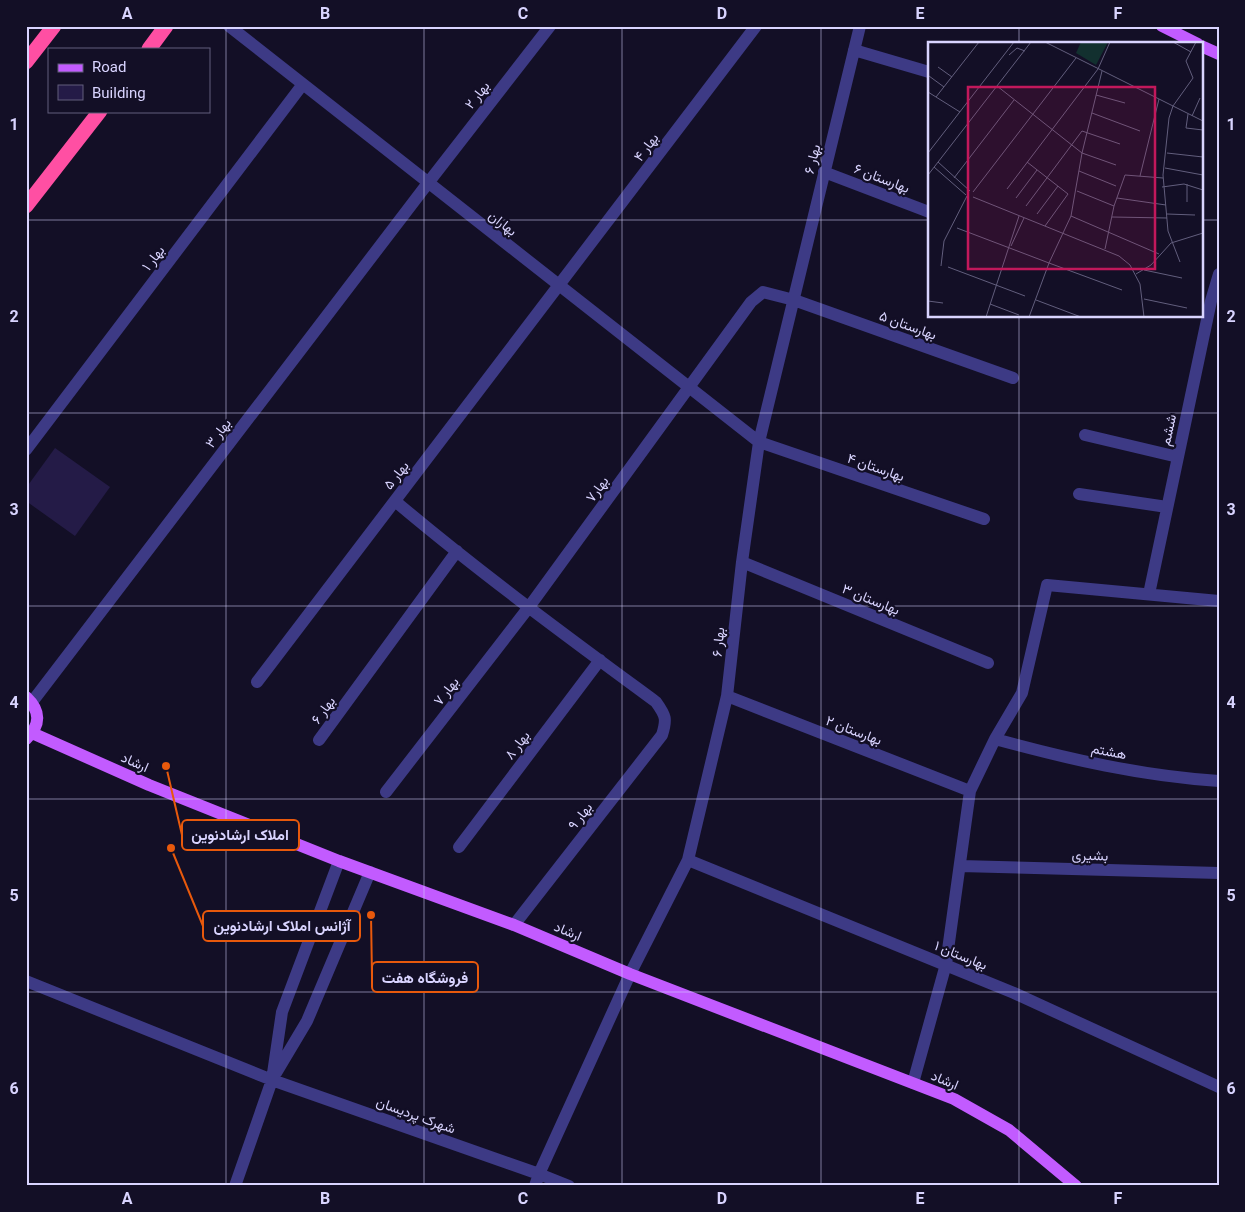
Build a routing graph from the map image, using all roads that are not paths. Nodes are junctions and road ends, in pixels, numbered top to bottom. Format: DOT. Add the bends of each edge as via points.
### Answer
graph roads {
  1 [pos="54,26"];
  2 [pos="166,26"];
  3 [pos="229,26"];
  4 [pos="550,26"];
  5 [pos="756,26"];
  6 [pos="860,26"];
  7 [pos="1162,26"];
  8 [pos="1194,42"];
  9 [pos="1202,46"];
  10 [pos="150,48"];
  11 [pos="854,50"];
  12 [pos="1219,54"];
  13 [pos="26,62"];
  14 [pos="928,72"];
  15 [pos="303,84"];
  16 [pos="99,112"];
  17 [pos="824,172"];
  18 [pos="428,183"];
  19 [pos="26,206"];
  20 [pos="928,212"];
  21 [pos="1219,274"];
  22 [pos="559,285"];
  23 [pos="794,300"];
  24 [pos="1013,378"];
  25 [pos="689,388"];
  26 [pos="1085,435"];
  27 [pos="759,442"];
  28 [pos="26,450"];
  29 [pos="1178,457"];
  30 [pos="1079,494"];
  31 [pos="395,501"];
  32 [pos="1167,507"];
  33 [pos="984,519"];
  34 [pos="457,551"];
  35 [pos="742,562"];
  36 [pos="1149,594"];
  37 [pos="1219,601"];
  38 [pos="529,607"];
  39 [pos="600,660"];
  40 [pos="988,663"];
  41 [pos="256,682"];
  42 [pos="727,696"];
  43 [pos="29,699"];
  44 [pos="29,736"];
  45 [pos="995,739"];
  46 [pos="319,740"];
  47 [pos="1219,781"];
  48 [pos="970,791"];
  49 [pos="386,792"];
  50 [pos="459,847"];
  51 [pos="339,860"];
  52 [pos="688,860"];
  53 [pos="960,866"];
  54 [pos="370,872"];
  55 [pos="1219,873"];
  56 [pos="514,924"];
  57 [pos="946,964"];
  58 [pos="630,974"];
  59 [pos="26,981"];
  60 [pos="272,1080"];
  61 [pos="913,1083"];
  62 [pos="1219,1087"];
  63 [pos="537,1180"];
  64 [pos="235,1186"];
  65 [pos="569,1186"];
  66 [pos="1076,1186"];
  1 -- 13 [label="highway"];
  2 -- 10 [label="highway"];
  3 -- 15 [label="street, بهاران"];
  4 -- 18 [label="street, بهار ۲"];
  5 -- 22 [label="street, بهار ۴"];
  6 -- 11 [label="street, بهار ۶"];
  7 -- 8 [label="main road"];
  9 -- 12 [label="main road"];
  11 -- 14 [label="street"];
  11 -- 17 [label="street, بهار ۶"];
  15 -- 18 [label="street, بهاران"];
  15 -- 28 [label="street, بهار ۱"];
  16 -- 19 [label="highway"];
  17 -- 20 [label="street, بهارستان ۶"];
  17 -- 23 [label="street, بهار ۶"];
  18 -- 22 [label="street, بهاران"];
  18 -- 43 [label="street, بهار ۳"];
  21 -- 29 [label="street, ششم"];
  22 -- 25 [label="street, بهاران"];
  22 -- 31 [label="street, بهار ۵"];
  23 -- 24 [label="street, بهارستان ۵"];
  23 -- 25 [label="street" via="763,292 751,302"];
  23 -- 27 [label="street, بهار ۶"];
  25 -- 27 [label="street, بهاران"];
  25 -- 38 [label="street, بهار۷"];
  26 -- 29 [label="street"];
  27 -- 33 [label="street, بهارستان ۴"];
  27 -- 35 [label="street, بهار ۶"];
  29 -- 32 [label="street, ششم"];
  30 -- 32 [label="street"];
  31 -- 34 [label="street"];
  31 -- 41 [label="street, بهار ۵"];
  32 -- 36 [label="street, ششم"];
  34 -- 38 [label="street"];
  34 -- 46 [label="street, بهار ۶"];
  35 -- 40 [label="street, بهارستان ۳"];
  35 -- 42 [label="street, بهار ۶"];
  36 -- 37 [label="street"];
  36 -- 45 [label="street" via="1047,585 1022,693"];
  38 -- 39 [label="street"];
  38 -- 49 [label="street, بهار ۷"];
  39 -- 50 [label="street, بهار ۸"];
  39 -- 56 [label="street, بهار ۹" via="656,702 664,714 662,735"];
  42 -- 48 [label="street, بهارستان ۲"];
  42 -- 52 [label="street, بهار ۶"];
  43 -- 44 [label="main road" via="37,718"];
  44 -- 51 [label="main road, ارشاد"];
  45 -- 47 [label="street, هشتم" via="1112,767"];
  45 -- 48 [label="street"];
  48 -- 53 [label="street"];
  51 -- 54 [label="main road, ارشاد"];
  51 -- 60 [label="street" via="282,1012"];
  52 -- 57 [label="street, بهارستان ۱"];
  52 -- 58 [label="street, بهار ۶"];
  53 -- 55 [label="street, بشیری"];
  53 -- 57 [label="street"];
  54 -- 56 [label="main road, ارشاد"];
  54 -- 60 [label="street" via="307,1021"];
  56 -- 58 [label="main road, ارشاد"];
  57 -- 61 [label="street"];
  57 -- 62 [label="street, بهارستان ۱"];
  58 -- 61 [label="main road, ارشاد"];
  58 -- 63 [label="street, بهار ۶"];
  59 -- 60 [label="street, شهرک پردیسان"];
  60 -- 63 [label="street, شهرک پردیسان"];
  60 -- 64 [label="street"];
  61 -- 66 [label="main road, ارشاد" via="954,1099 1009,1130"];
  63 -- 65 [label="street, شهرک پردیسان"];
}
